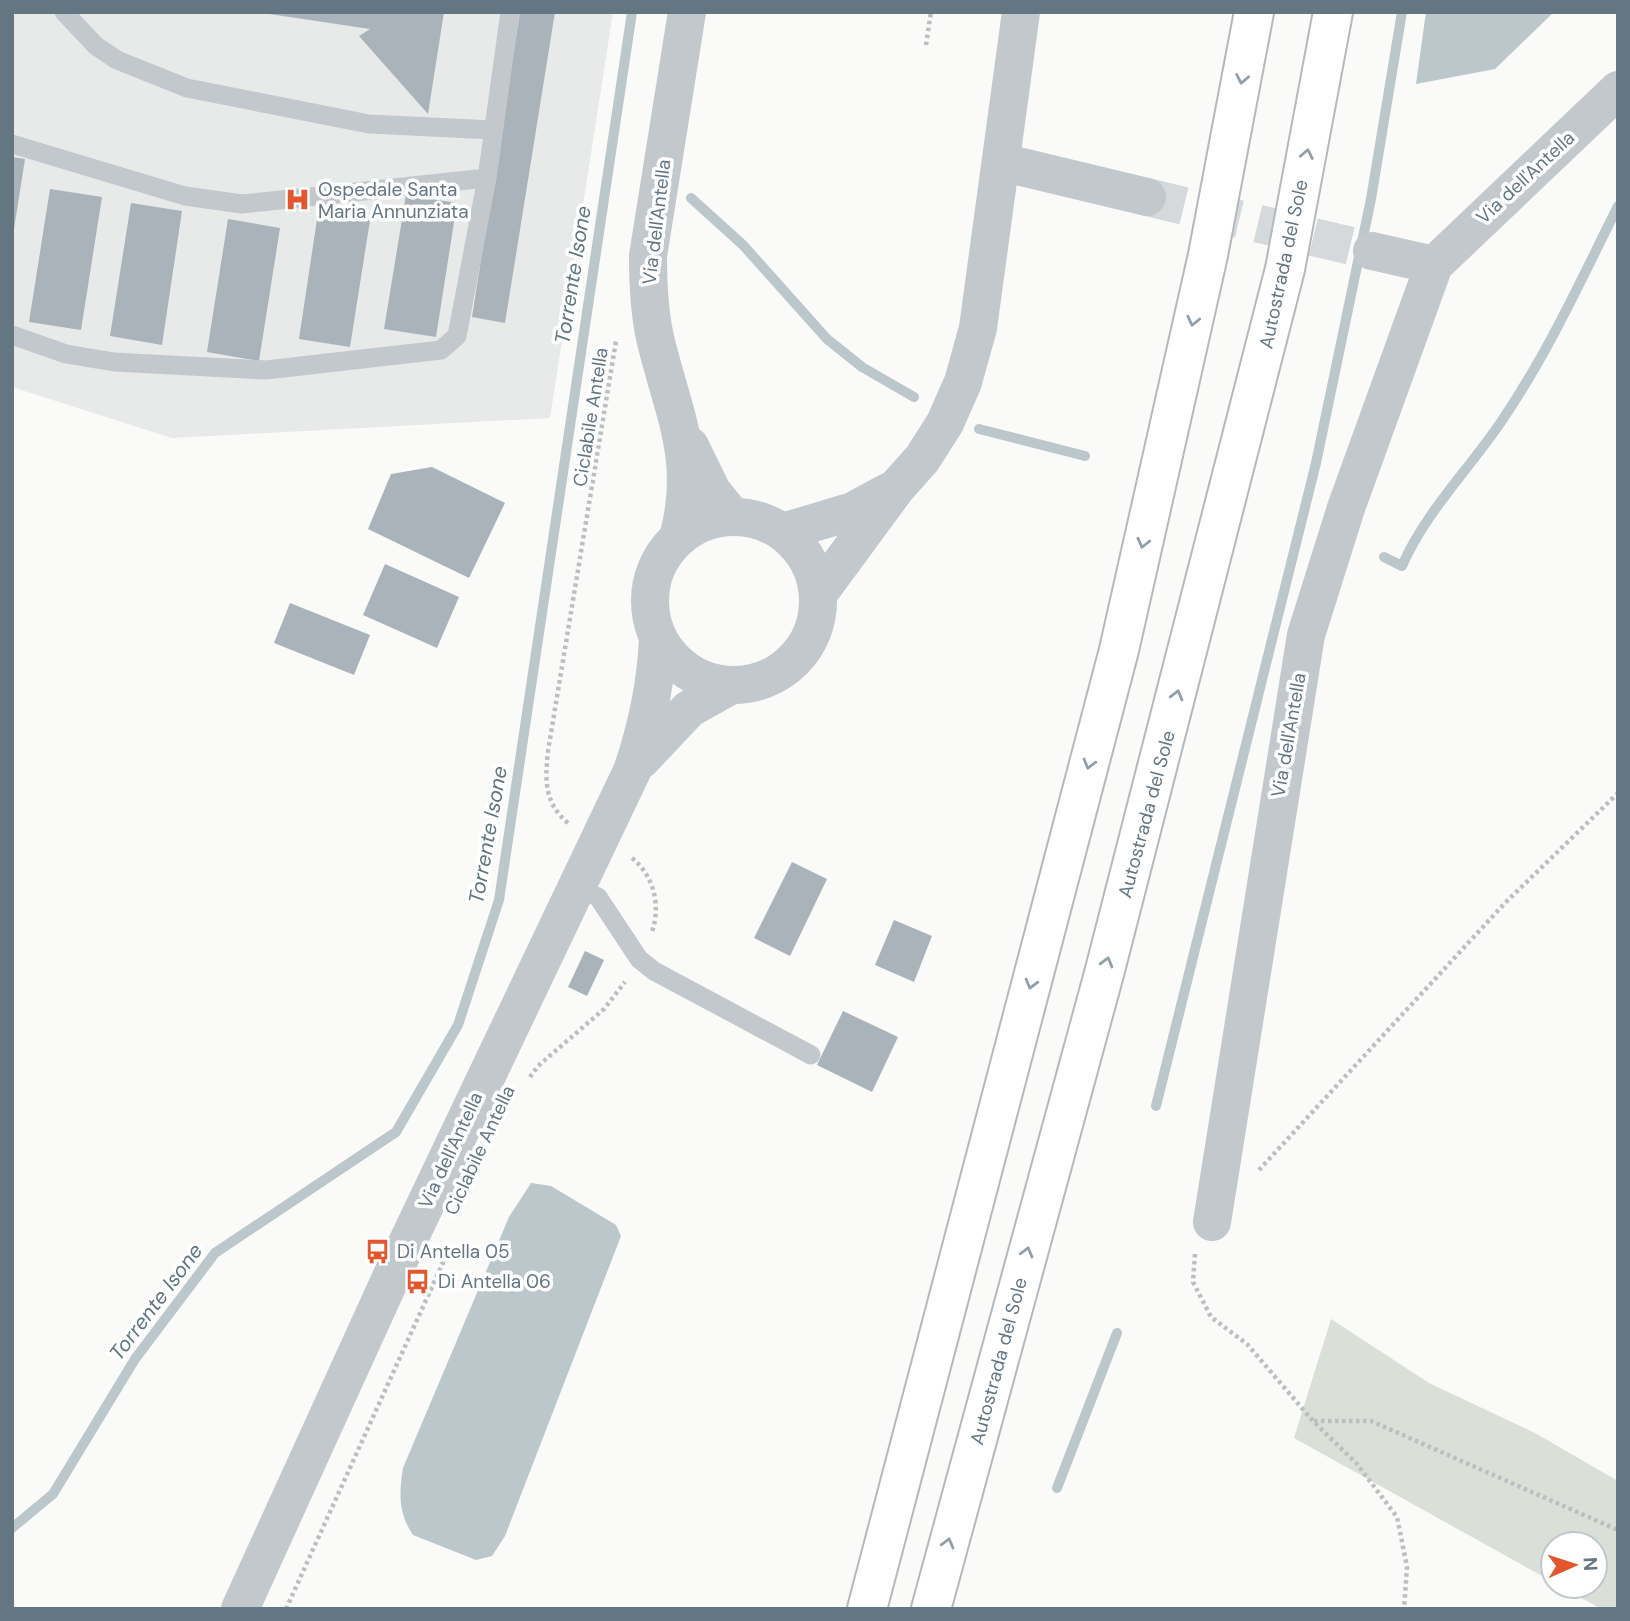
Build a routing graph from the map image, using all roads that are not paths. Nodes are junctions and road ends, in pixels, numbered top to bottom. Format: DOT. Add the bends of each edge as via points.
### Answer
graph roads {
  1 [pos="64,12"];
  2 [pos="510,12"];
  3 [pos="687,12"];
  4 [pos="1021,12"];
  5 [pos="1254,12"];
  6 [pos="1333,12"];
  7 [pos="1618,90"];
  8 [pos="494,130"];
  9 [pos="12,144"];
  10 [pos="1002,162"];
  11 [pos="486,178"];
  12 [pos="1147,197"];
  13 [pos="1372,251"];
  14 [pos="1434,265"];
  15 [pos="12,335"];
  16 [pos="681,428"];
  17 [pos="897,487"];
  18 [pos="732,516"];
  19 [pos="783,532"];
  20 [pos="678,538"];
  21 [pos="819,593"];
  22 [pos="658,638"];
  23 [pos="730,686"];
  24 [pos="632,771"];
  25 [pos="576,888"];
  26 [pos="811,1055"];
  27 [pos="1212,1222"];
  28 [pos="240,1609"];
  29 [pos="867,1609"];
  30 [pos="931,1609"];
  1 -- 8 [label="lane" via="96,46 117,60 187,88 369,124"];
  2 -- 8 [label="lane"];
  3 -- 16 [label="street, Via dell'Antella" via="648,256 655,340"];
  4 -- 10 [label="street"];
  5 -- 29 [label="highway, one-way" via="1208,255 1119,650"];
  30 -- 6 [label="highway, Autostrada del Sole, one-way" via="1105,970 1285,269"];
  7 -- 14 [label="street, Via dell'Antella"];
  8 -- 11 [label="lane"];
  9 -- 11 [label="lane" via="185,196 242,204"];
  10 -- 12 [label="street"];
  10 -- 17 [label="street" via="978,328 964,382 945,423"];
  11 -- 15 [label="lane" via="457,336 441,349 265,370 114,362 66,354"];
  13 -- 14 [label="street"];
  14 -- 27 [label="street, Via dell'Antella" via="1346,508 1306,635"];
  16 -- 18 [label="street, Via dell'Antella" via="712,491"];
  16 -- 20 [label="street, Via dell'Antella" via="688,470"];
  17 -- 19 [label="street" via="853,511"];
  17 -- 21 [label="street"];
  18 -- 19 [label="street, Via dell'Antella" via="750,517"];
  18 -- 20 [label="street, Via dell'Antella" via="693,527"];
  19 -- 21 [label="street, Via dell'Antella" via="801,548"];
  20 -- 22 [label="street, Via dell'Antella" via="663,555 652,585 651,618"];
  21 -- 23 [label="street, Via dell'Antella" via="814,629 795,660 777,675 754,684"];
  22 -- 23 [label="street, Via dell'Antella" via="687,672"];
  22 -- 24 [label="street, Via dell'Antella" via="652,704"];
  23 -- 24 [label="street, Via dell'Antella" via="689,709"];
  24 -- 25 [label="street, Via dell'Antella"];
  25 -- 26 [label="lane" via="598,897 639,958 654,971"];
  25 -- 28 [label="street, Via dell'Antella"];
}
